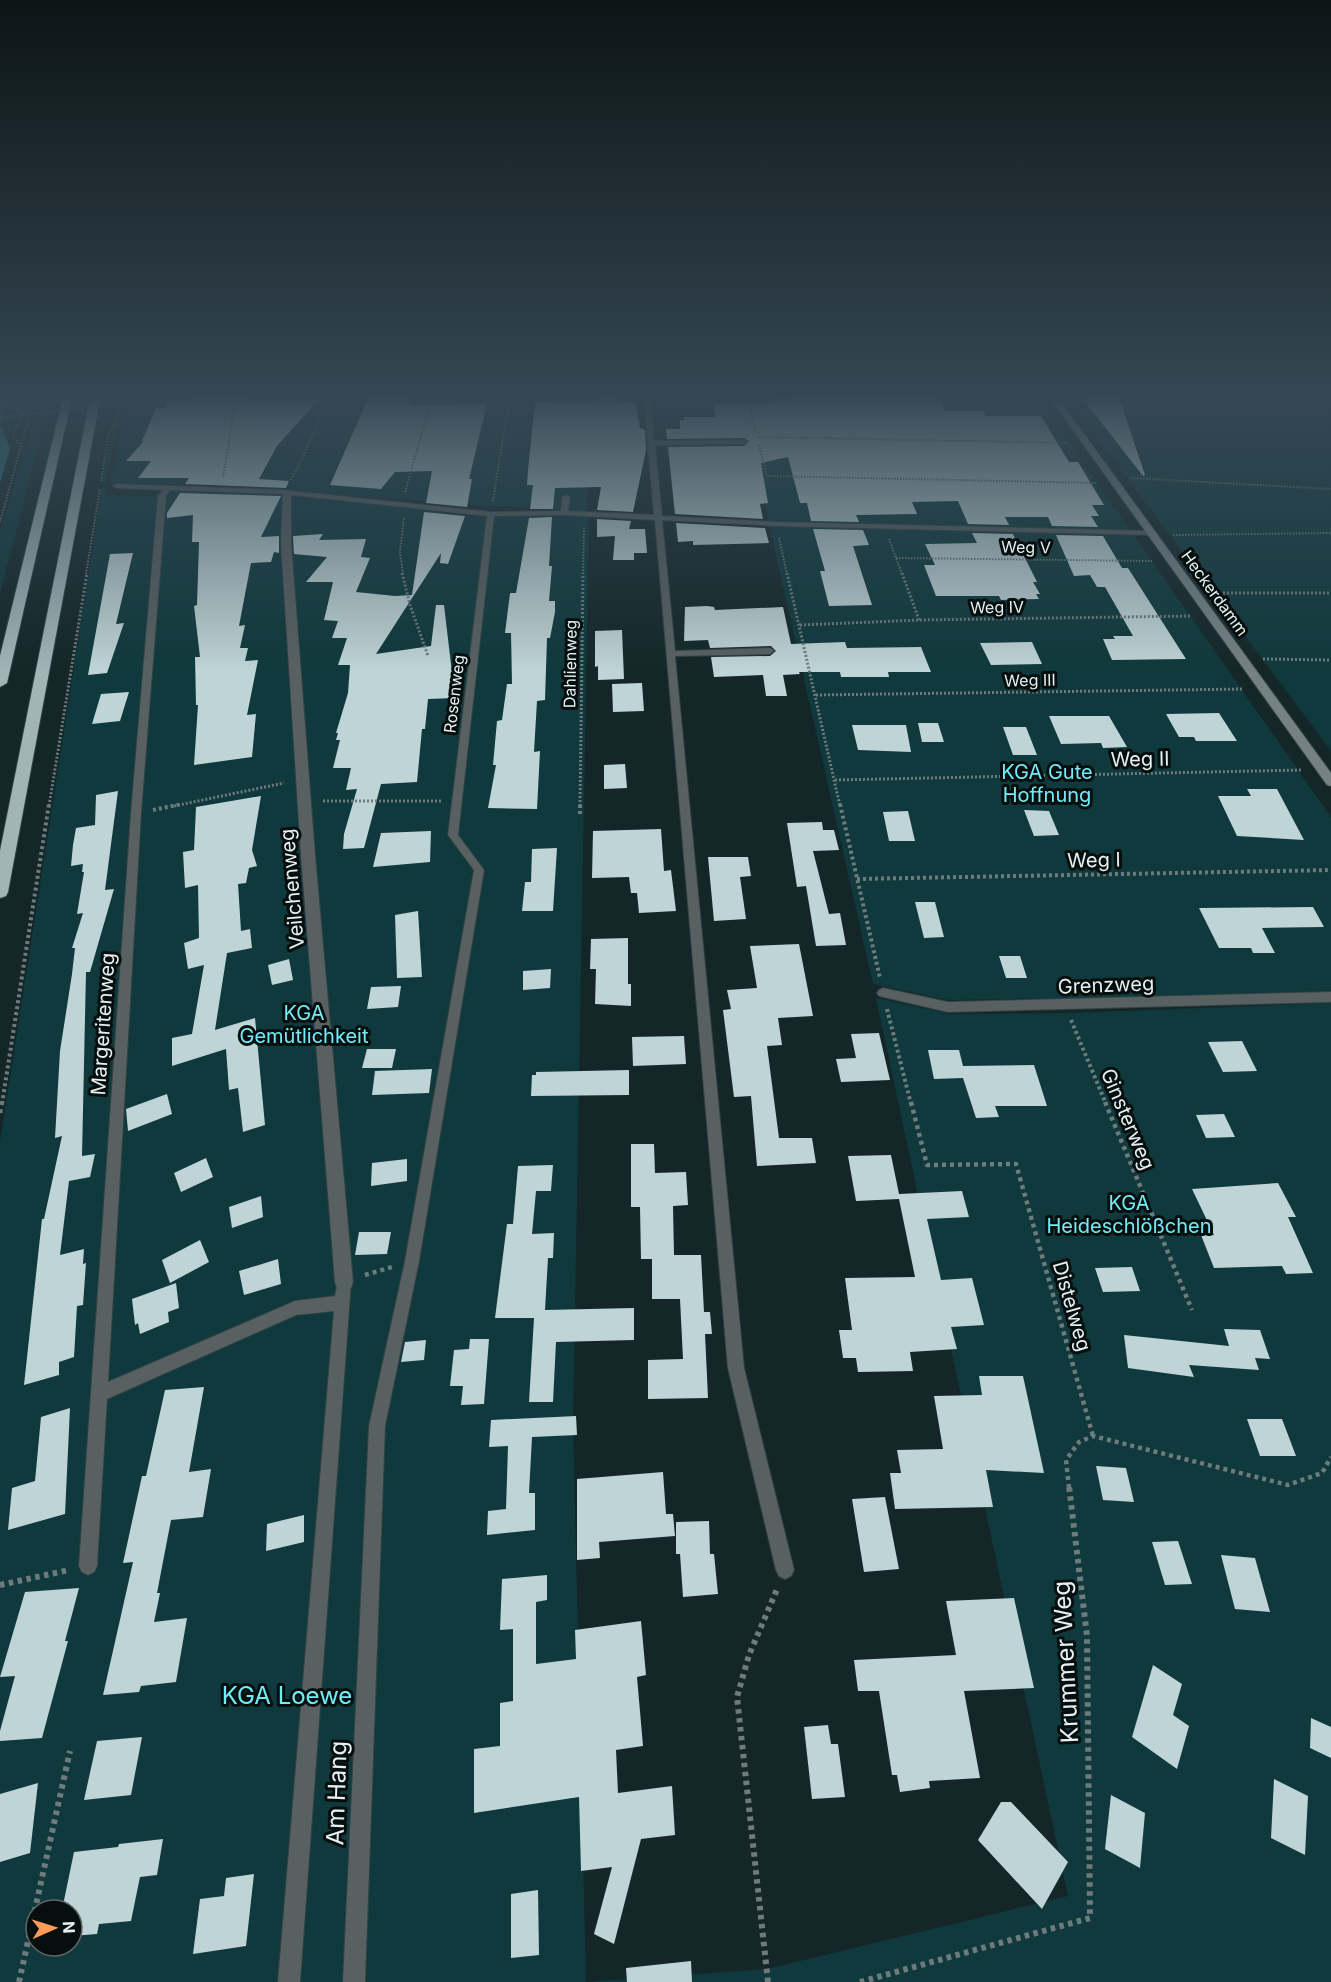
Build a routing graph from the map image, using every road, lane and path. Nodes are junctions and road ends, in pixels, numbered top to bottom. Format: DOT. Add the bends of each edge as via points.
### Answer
graph roads {
  1 [pos="10,486"];
  2 [pos="47,486"];
  3 [pos="78,486"];
  4 [pos="100,486"];
  5 [pos="130,486"];
  6 [pos="288,486"];
  7 [pos="409,486"];
  8 [pos="495,486"];
  9 [pos="655,486"];
  10 [pos="1118,486"];
  11 [pos="1284,486"];
  12 [pos="169,488"];
  13 [pos="221,489"];
  14 [pos="1331,489"];
  15 [pos="284,493"];
  16 [pos="566,497"];
  17 [pos="404,505"];
  18 [pos="564,513"];
  19 [pos="584,513"];
  20 [pos="491,514"];
  21 [pos="657,517"];
  22 [pos="0,522"];
  23 [pos="776,524"];
  24 [pos="884,525"];
  25 [pos="1152,533"];
  26 [pos="1331,533"];
  27 [pos="1167,535"];
  28 [pos="896,558"];
  29 [pos="1156,561"];
  30 [pos="1209,593"];
  31 [pos="1331,593"];
  32 [pos="1194,616"];
  33 [pos="919,620"];
  34 [pos="800,625"];
  35 [pos="770,651"];
  36 [pos="670,654"];
  37 [pos="428,656"];
  38 [pos="1258,659"];
  39 [pos="1331,660"];
  40 [pos="0,682"];
  41 [pos="1245,689"];
  42 [pos="816,695"];
  43 [pos="1302,770"];
  44 [pos="303,779"];
  45 [pos="835,780"];
  46 [pos="1331,782"];
  47 [pos="305,801"];
  48 [pos="456,801"];
  49 [pos="136,813"];
  50 [pos="580,814"];
  51 [pos="479,870"];
  52 [pos="1331,870"];
  53 [pos="857,879"];
  54 [pos="0,892"];
  55 [pos="883,993"];
  56 [pos="1331,997"];
  57 [pos="1065,1006"];
  58 [pos="0,1113"];
  59 [pos="412,1261"];
  60 [pos="344,1282"];
  61 [pos="342,1303"];
  62 [pos="1192,1310"];
  63 [pos="99,1394"];
  64 [pos="1093,1436"];
  65 [pos="1331,1457"];
  66 [pos="88,1566"];
  67 [pos="784,1570"];
  68 [pos="0,1585"];
  69 [pos="70,1751"];
  70 [pos="19,1982"];
  71 [pos="289,1982"];
  72 [pos="354,1982"];
  73 [pos="768,1982"];
  74 [pos="860,1982"];
  1 -- 22 [label="path"];
  2 -- 40 [label="highway"];
  3 -- 54 [label="highway"];
  4 -- 58 [label="path"];
  5 -- 12 [label="lane"];
  6 -- 15 [label="path"];
  7 -- 17 [label="path"];
  8 -- 20 [label="path"];
  9 -- 21 [label="lane"];
  10 -- 25 [label="street, Heckerdamm"];
  11 -- 14 [label="path"];
  12 -- 13 [label="lane"];
  12 -- 49 [label="lane, Margeritenweg" via="162,496"];
  13 -- 15 [label="lane"];
  15 -- 17 [label="lane"];
  15 -- 44 [label="street, Veilchenweg"];
  16 -- 18 [label="lane"];
  17 -- 20 [label="lane"];
  17 -- 37 [label="path" via="399,537 407,599"];
  18 -- 19 [label="lane"];
  18 -- 20 [label="lane"];
  19 -- 21 [label="lane"];
  19 -- 50 [label="path, Dahlienweg"];
  20 -- 48 [label="lane, Rosenweg"];
  21 -- 23 [label="lane"];
  21 -- 36 [label="lane"];
  23 -- 24 [label="lane"];
  23 -- 34 [label="path"];
  24 -- 25 [label="lane"];
  24 -- 28 [label="path"];
  25 -- 46 [label="street, Heckerdamm"];
  26 -- 27 [label="path"];
  28 -- 29 [label="path, Weg V"];
  28 -- 33 [label="path"];
  30 -- 31 [label="path"];
  32 -- 33 [label="path, Weg IV"];
  33 -- 34 [label="path, Weg IV"];
  34 -- 42 [label="path"];
  35 -- 36 [label="lane"];
  36 -- 67 [label="lane" via="736,1368"];
  38 -- 39 [label="path"];
  41 -- 42 [label="path, Weg III"];
  42 -- 45 [label="path"];
  43 -- 45 [label="path, Weg II"];
  44 -- 47 [label="street, Veilchenweg"];
  44 -- 49 [label="path"];
  45 -- 53 [label="path"];
  47 -- 48 [label="path"];
  47 -- 60 [label="street, Veilchenweg"];
  48 -- 51 [label="lane, Rosenweg" via="453,835"];
  49 -- 63 [label="lane, Margeritenweg"];
  51 -- 59 [label="lane, Am Hang"];
  52 -- 53 [label="path, Weg I"];
  53 -- 55 [label="path"];
  55 -- 57 [label="lane, Grenzweg" via="948,1007"];
  55 -- 64 [label="path, Distelweg" via="927,1165 1016,1164"];
  56 -- 57 [label="lane, Grenzweg"];
  57 -- 62 [label="path, Ginsterweg"];
  59 -- 60 [label="path"];
  59 -- 72 [label="lane, Am Hang" via="377,1426"];
  60 -- 61 [label="lane"];
  61 -- 63 [label="lane" via="295,1308"];
  61 -- 71 [label="lane"];
  63 -- 66 [label="lane, Margeritenweg"];
  64 -- 65 [label="path" via="1288,1485 1322,1473"];
  64 -- 74 [label="path, Krummer Weg" via="1078,1442 1066,1460 1087,1636 1090,1918"];
  66 -- 68 [label="path"];
  67 -- 73 [label="path" via="749,1655 737,1697"];
  69 -- 70 [label="path"];
}
